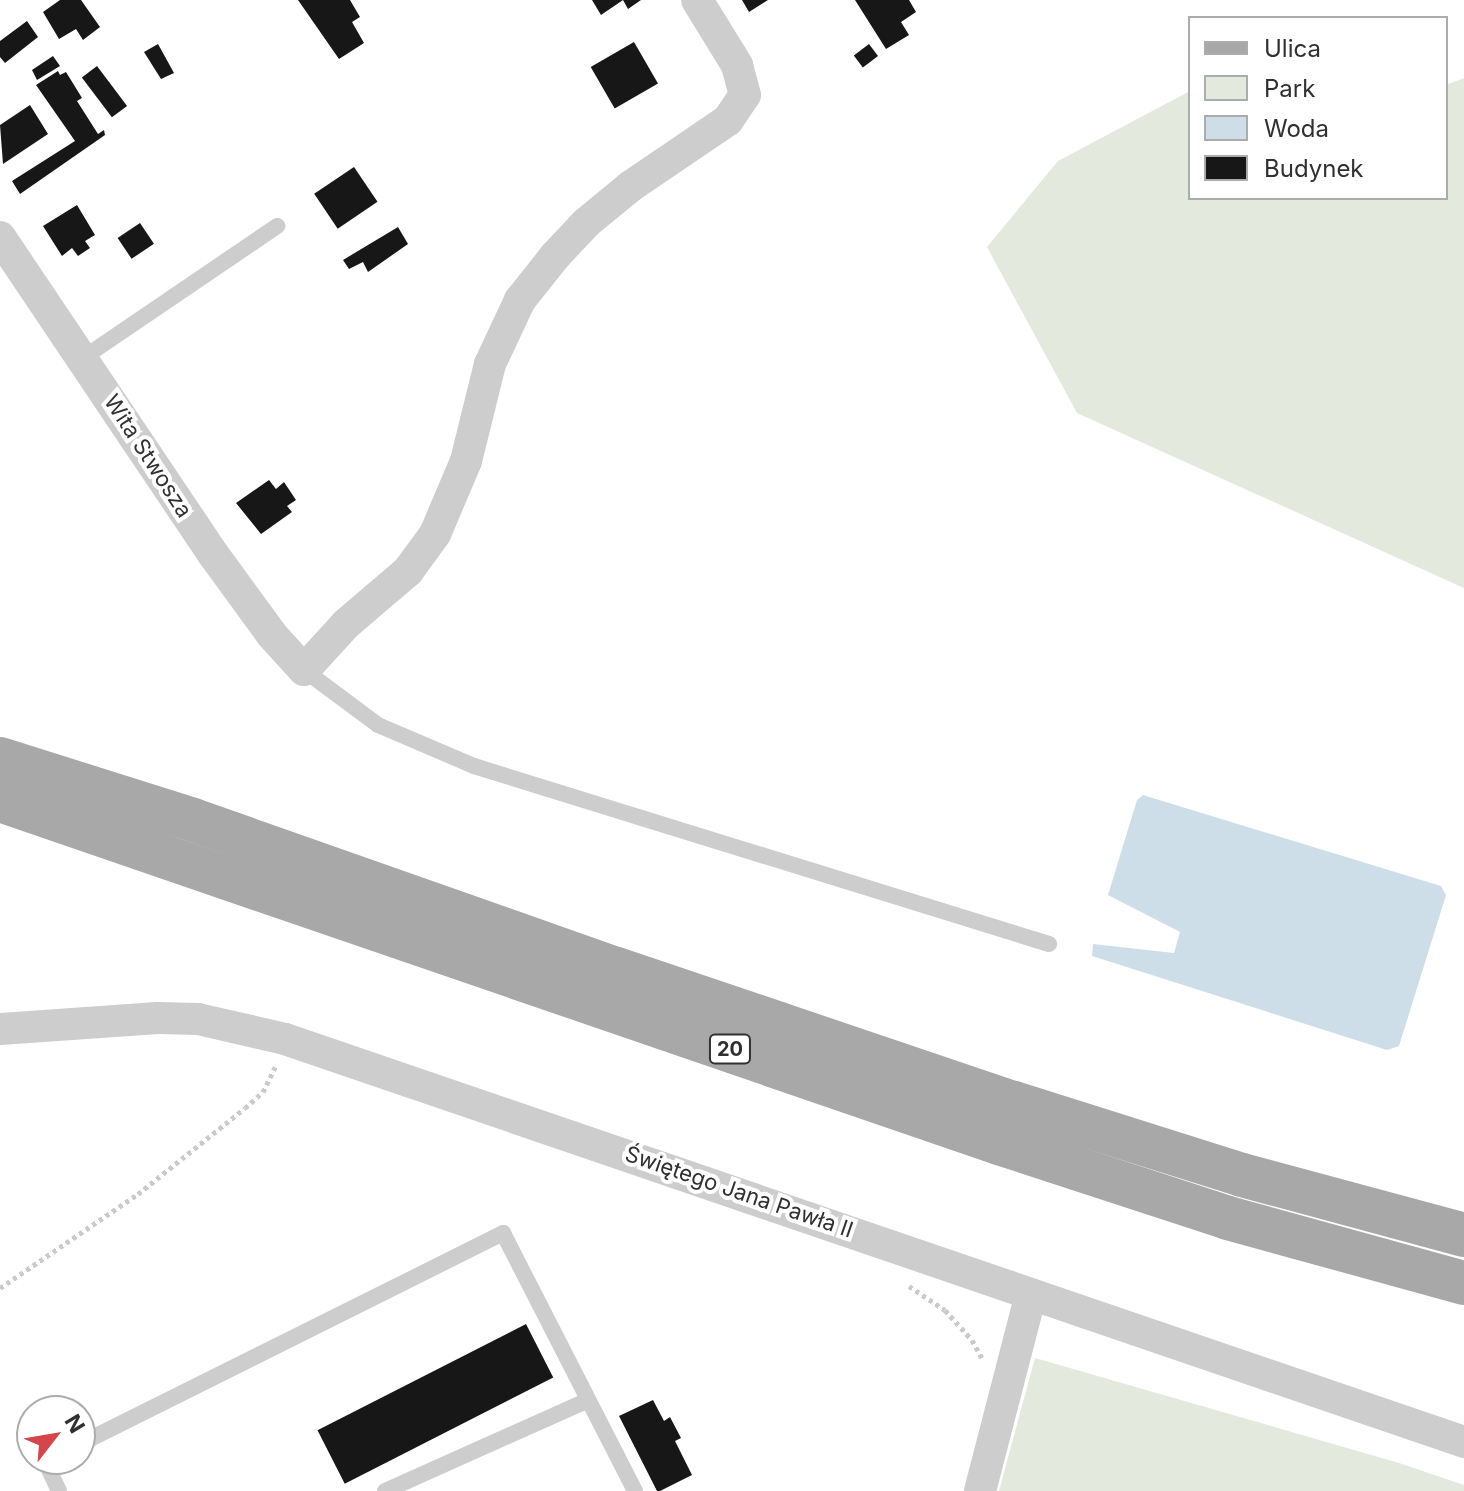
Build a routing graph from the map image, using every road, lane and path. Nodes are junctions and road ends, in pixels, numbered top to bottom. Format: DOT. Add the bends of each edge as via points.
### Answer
graph roads {
  1 [pos="697,0"];
  2 [pos="277,226"];
  3 [pos="0,237"];
  4 [pos="83,358"];
  5 [pos="304,670"];
  6 [pos="0,759"];
  7 [pos="0,800"];
  8 [pos="1049,944"];
  9 [pos="0,1029"];
  10 [pos="285,1039"];
  11 [pos="1464,1235"];
  12 [pos="1464,1283"];
  13 [pos="0,1288"];
  14 [pos="1031,1294"];
  15 [pos="588,1400"];
  16 [pos="96,1436"];
  17 [pos="1464,1442"];
  18 [pos="385,1491"];
  19 [pos="635,1491"];
  20 [pos="980,1491"];
  1 -- 5 [label="street" via="737,65 745,95 728,120 586,223 520,300 490,364 466,461 435,534 408,571 346,624"];
  2 -- 4 [label="lane"];
  3 -- 4 [label="street, Wita Stwosza"];
  4 -- 5 [label="street, Wita Stwosza" via="220,564"];
  5 -- 8 [label="lane" via="378,725 462,762"];
  6 -- 11 [label="main road, 20" via="193,820 1014,1103 1242,1175"];
  7 -- 12 [label="main road, 20" via="999,1143 1228,1218"];
  9 -- 10 [label="street, Świętego Jana Pawła II" via="198,1019"];
  10 -- 13 [label="path" via="268,1083 245,1108 138,1194"];
  10 -- 14 [label="street, Świętego Jana Pawła II"];
  14 -- 17 [label="street, Świętego Jana Pawła II"];
  14 -- 20 [label="street"];
  15 -- 16 [label="lane" via="503,1233"];
  15 -- 18 [label="lane"];
  15 -- 19 [label="lane"];
}
